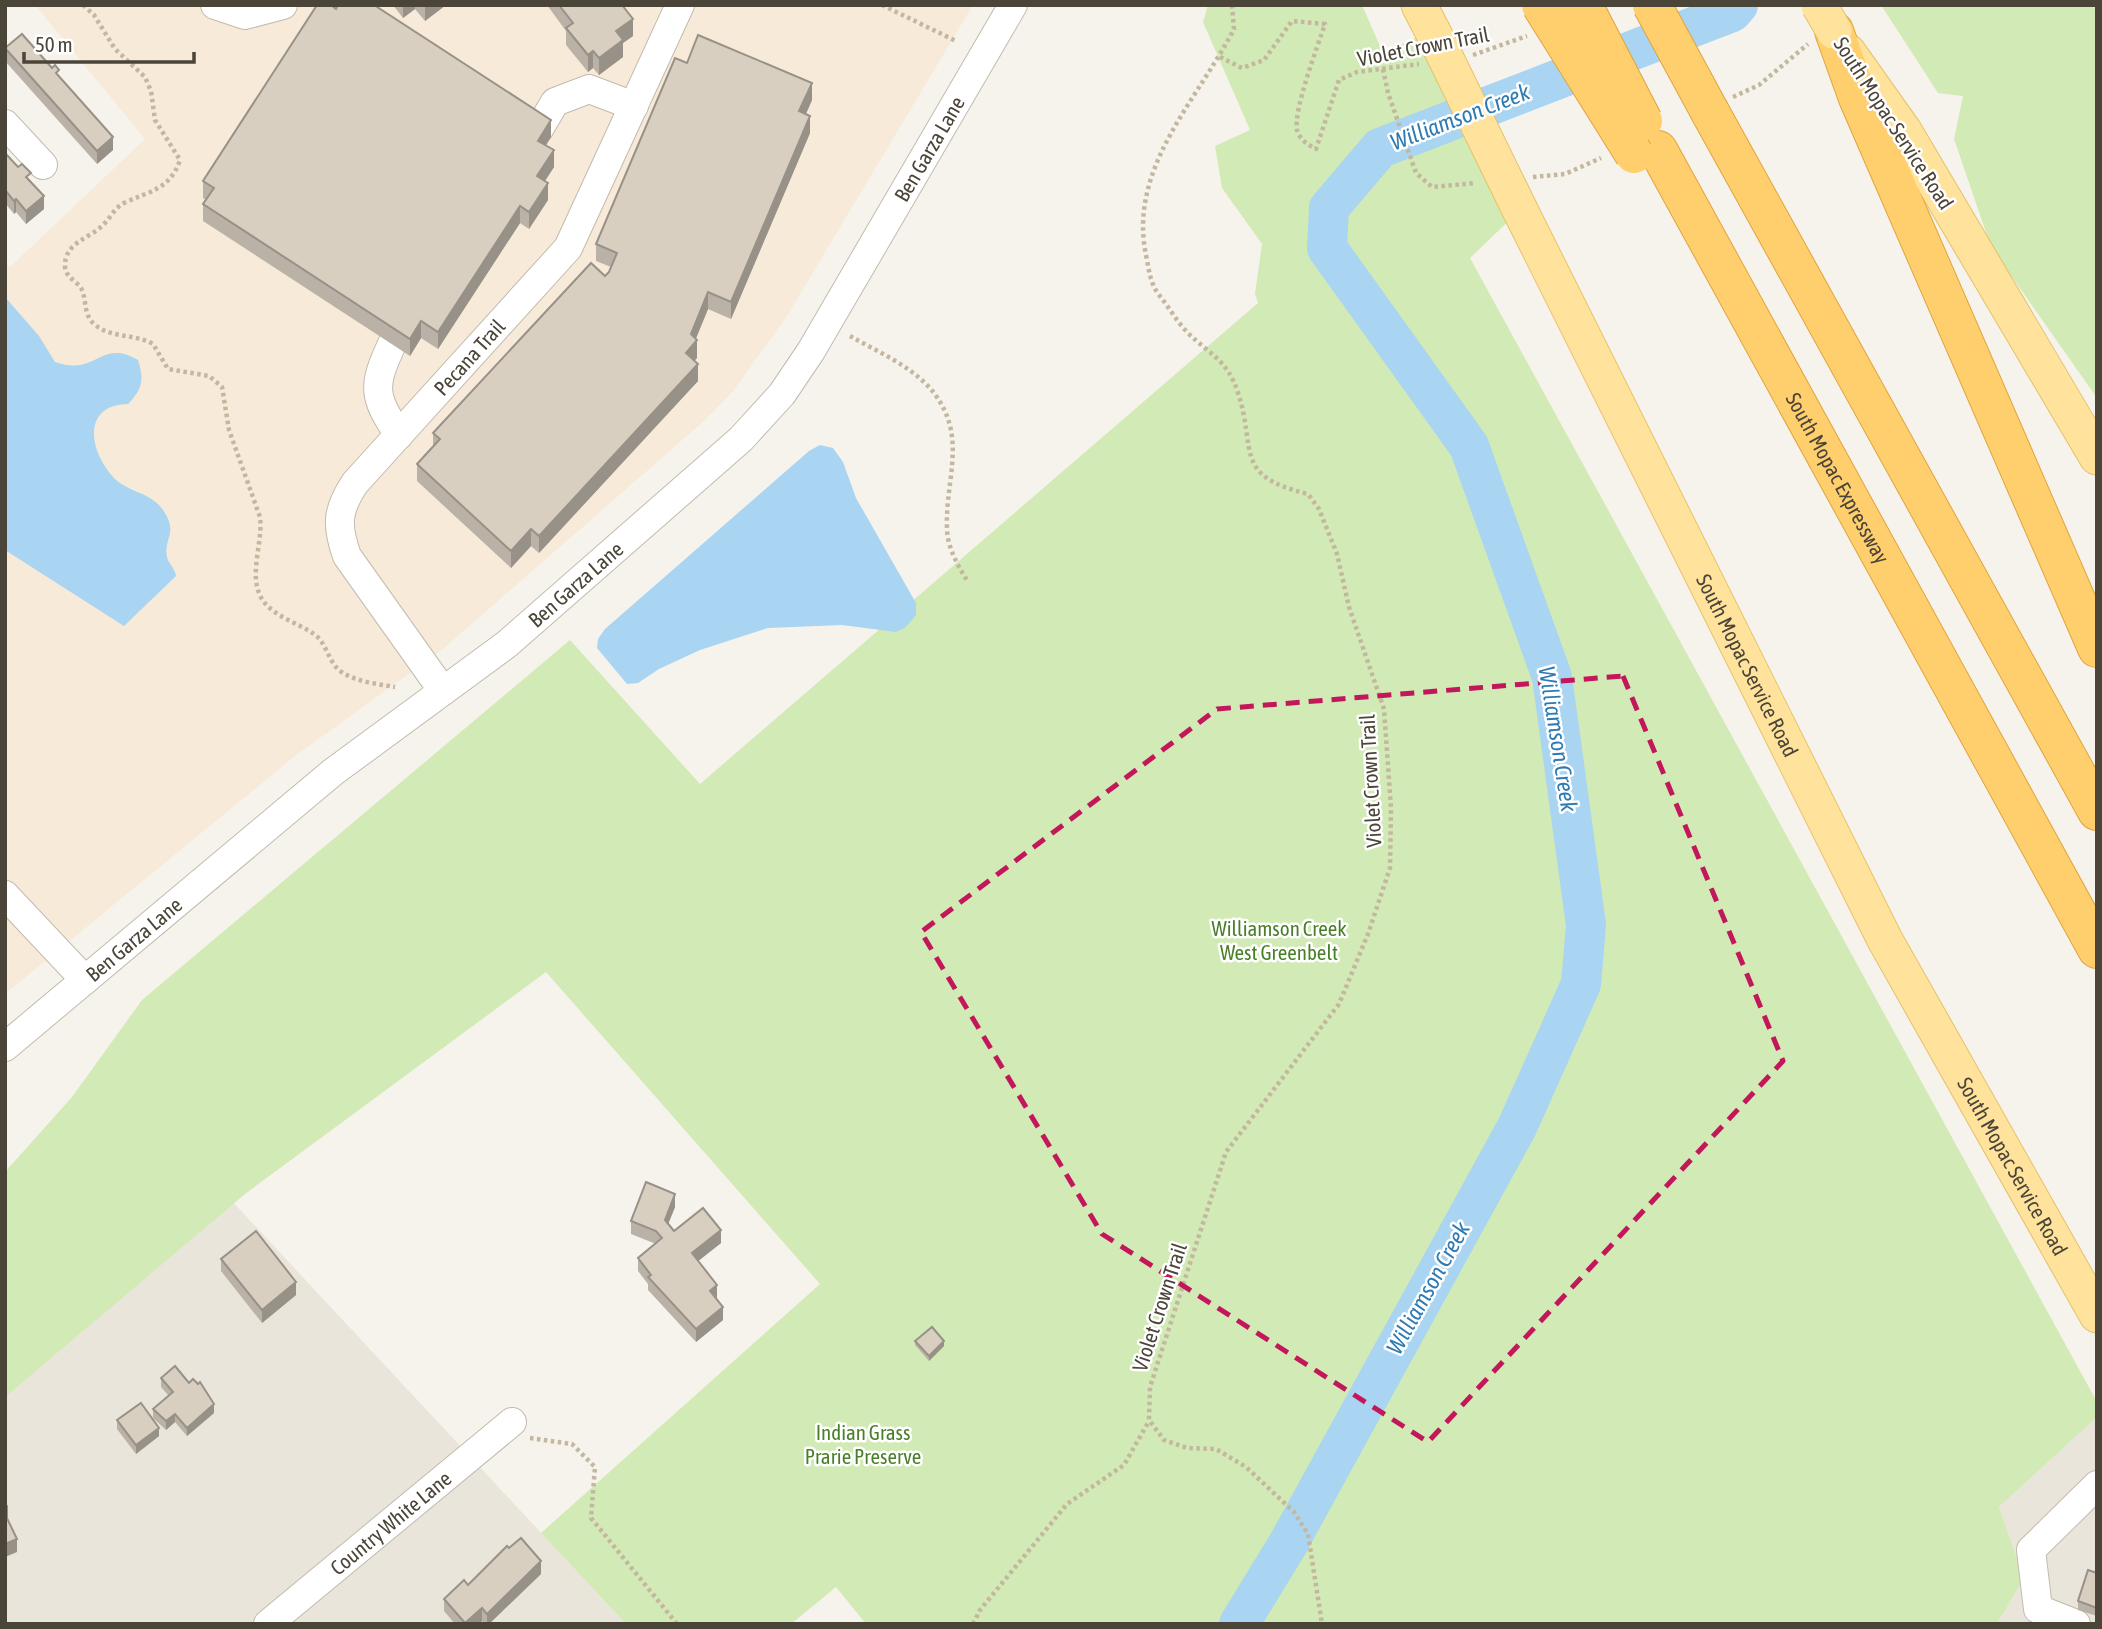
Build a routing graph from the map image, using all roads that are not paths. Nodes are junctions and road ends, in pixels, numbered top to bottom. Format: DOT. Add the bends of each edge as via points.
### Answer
graph roads {
  1 [pos="215,5"];
  2 [pos="283,5"];
  3 [pos="1013,5"];
  4 [pos="1583,5"];
  5 [pos="1652,5"];
  6 [pos="673,8"];
  7 [pos="1426,18"];
  8 [pos="1827,18"];
  9 [pos="1536,20"];
  10 [pos="634,106"];
  11 [pos="5,124"];
  12 [pos="539,129"];
  13 [pos="1646,152"];
  14 [pos="43,165"];
  15 [pos="392,344"];
  16 [pos="399,435"];
  17 [pos="2097,457"];
  18 [pos="2097,648"];
  19 [pos="443,691"];
  20 [pos="2097,811"];
  21 [pos="5,895"];
  22 [pos="2097,949"];
  23 [pos="85,980"];
  24 [pos="5,1046"];
  25 [pos="2097,1315"];
  26 [pos="507,1426"];
  27 [pos="2097,1485"];
  28 [pos="268,1624"];
  29 [pos="2076,1624"];
  1 -- 2 [label="street" via="245,15"];
  3 -- 19 [label="street, Ben Garza Lane" via="782,394 741,439 507,645"];
  4 -- 13 [label="highway, South Mopac Expressway, bridge"];
  5 -- 20 [label="highway, bridge"];
  6 -- 10 [label="street, Pecana Trail"];
  7 -- 25 [label="main road, South Mopac Service Road, bridge" via="1885,940"];
  8 -- 17 [label="main road, South Mopac Service Road" via="1904,131"];
  8 -- 18 [label="highway"];
  9 -- 13 [label="highway, bridge"];
  10 -- 12 [label="street" via="589,89 555,102"];
  10 -- 16 [label="street, Pecana Trail" via="568,248"];
  11 -- 14 [label="street"];
  13 -- 22 [label="highway, South Mopac Expressway" via="1735,290"];
  15 -- 16 [label="street" via="377,378 382,409"];
  16 -- 19 [label="street, Pecana Trail" via="341,504 341,540 347,556"];
  19 -- 23 [label="street, Ben Garza Lane" via="333,772"];
  21 -- 23 [label="street"];
  23 -- 24 [label="street, Ben Garza Lane"];
  26 -- 28 [label="street, Country White Lane"];
  27 -- 29 [label="street" via="2031,1550 2038,1609"];
}
